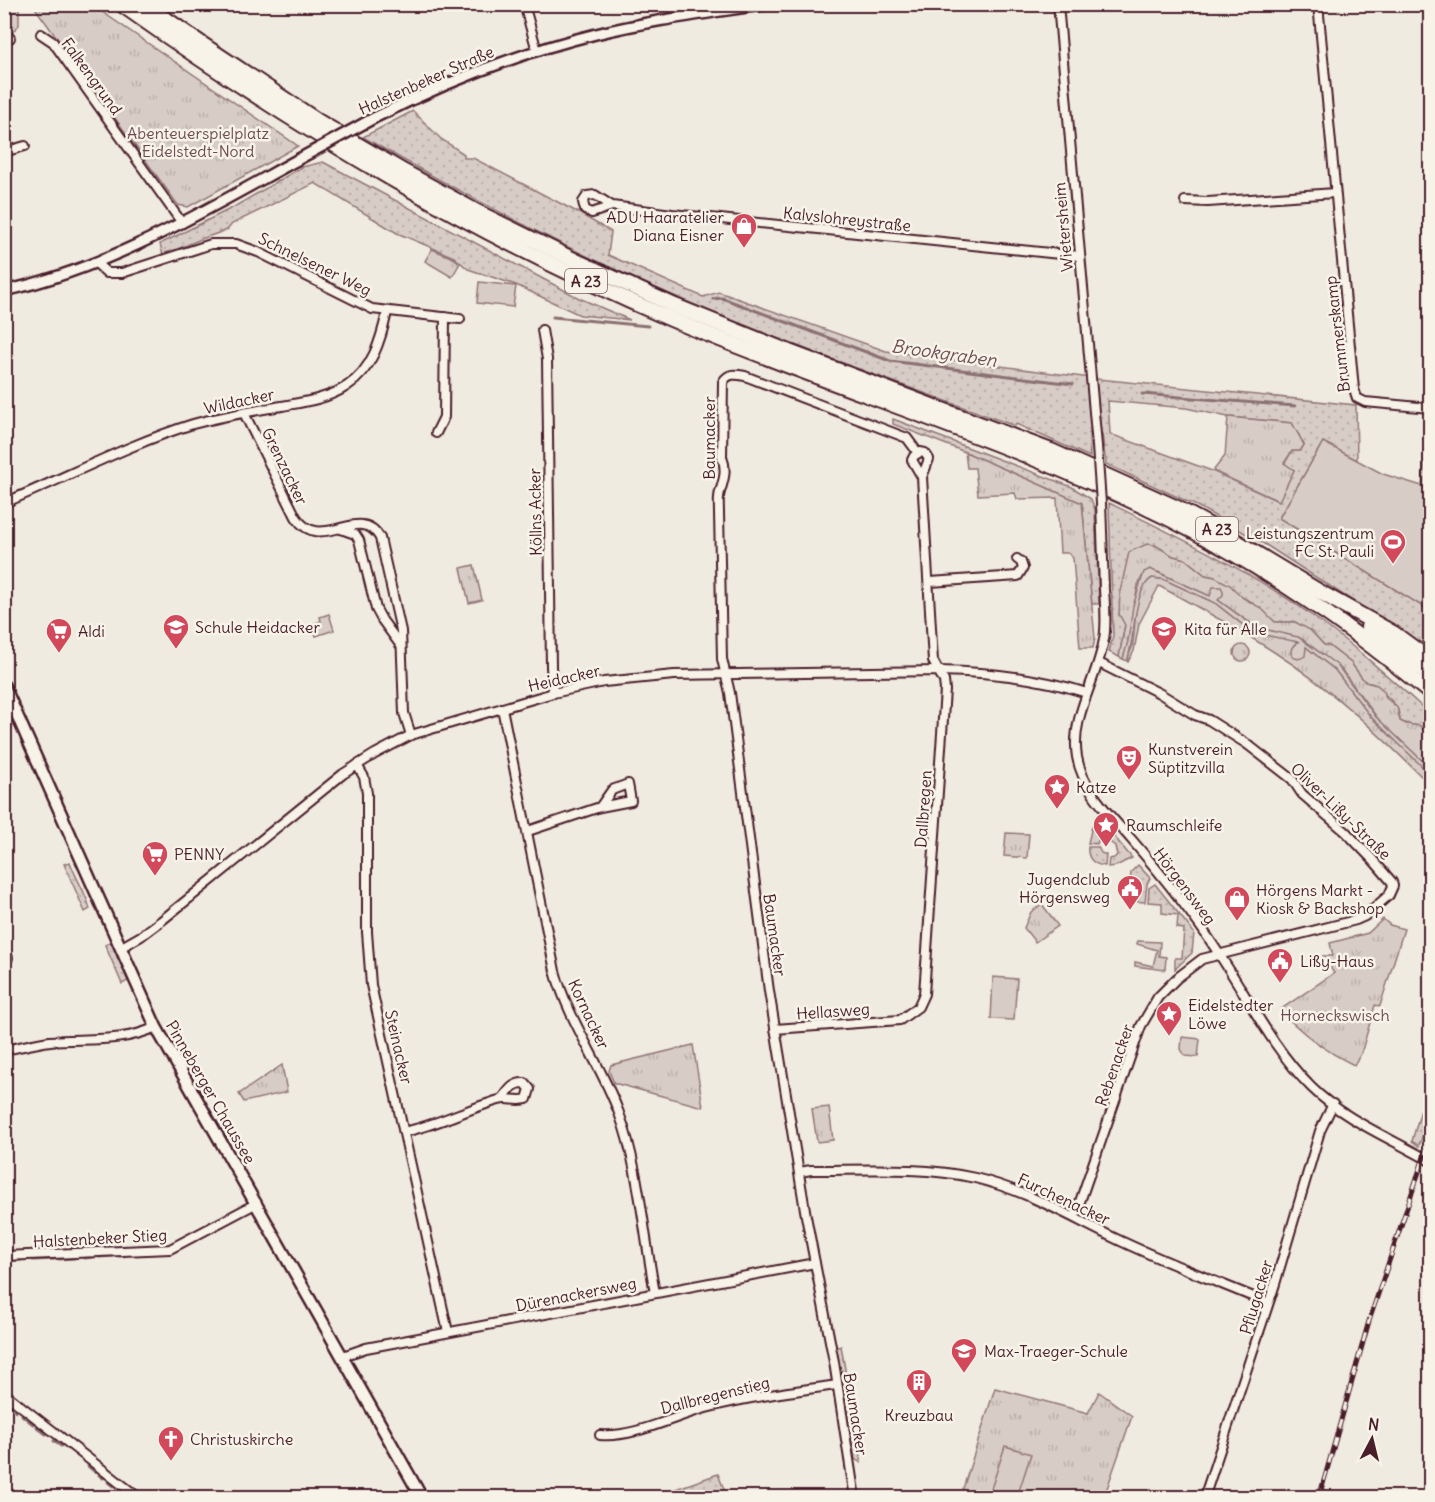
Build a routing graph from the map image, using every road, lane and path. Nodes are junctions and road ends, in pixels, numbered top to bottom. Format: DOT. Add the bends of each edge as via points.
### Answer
graph roads {
  1 [pos="121,4"];
  2 [pos="144,4"];
  3 [pos="524,4"];
  4 [pos="767,4"];
  5 [pos="1058,4"];
  6 [pos="1069,4"];
  7 [pos="1155,4"];
  8 [pos="1318,4"];
  9 [pos="41,34"];
  10 [pos="537,51"];
  11 [pos="26,146"];
  12 [pos="4,152"];
  13 [pos="1335,193"];
  14 [pos="1185,201"];
  15 [pos="612,206"];
  16 [pos="184,222"];
  17 [pos="1079,256"];
  18 [pos="95,262"];
  19 [pos="4,291"];
  20 [pos="387,312"];
  21 [pos="445,317"];
  22 [pos="460,319"];
  23 [pos="542,330"];
  24 [pos="1431,408"];
  25 [pos="244,413"];
  26 [pos="436,433"];
  27 [pos="1097,446"];
  28 [pos="918,453"];
  29 [pos="922,477"];
  30 [pos="4,503"];
  31 [pos="340,529"];
  32 [pos="1017,559"];
  33 [pos="930,582"];
  34 [pos="1318,591"];
  35 [pos="401,647"];
  36 [pos="1431,660"];
  37 [pos="1099,663"];
  38 [pos="939,671"];
  39 [pos="725,674"];
  40 [pos="1431,675"];
  41 [pos="4,686"];
  42 [pos="553,693"];
  43 [pos="1088,693"];
  44 [pos="1431,693"];
  45 [pos="8,705"];
  46 [pos="502,708"];
  47 [pos="411,735"];
  48 [pos="357,765"];
  49 [pos="600,807"];
  50 [pos="528,831"];
  51 [pos="120,948"];
  52 [pos="4,950"];
  53 [pos="1220,954"];
  54 [pos="4,965"];
  55 [pos="892,1022"];
  56 [pos="156,1027"];
  57 [pos="775,1029"];
  58 [pos="4,1050"];
  59 [pos="503,1098"];
  60 [pos="1333,1104"];
  61 [pos="404,1132"];
  62 [pos="1431,1161"];
  63 [pos="800,1172"];
  64 [pos="257,1203"];
  65 [pos="1075,1216"];
  66 [pos="4,1256"];
  67 [pos="815,1263"];
  68 [pos="655,1293"];
  69 [pos="1268,1303"];
  70 [pos="447,1332"];
  71 [pos="343,1356"];
  72 [pos="837,1385"];
  73 [pos="4,1393"];
  74 [pos="600,1435"];
  75 [pos="139,1497"];
  76 [pos="423,1497"];
  77 [pos="855,1497"];
  78 [pos="1204,1497"];
  1 -- 44 [label="highway, A 23" via="311,132 413,192 533,255 705,333 1044,463 1170,519 1310,602"];
  2 -- 34 [label="highway, A 23" via="329,127 530,239 720,325 1040,446 1111,477 1214,528"];
  3 -- 10 [label="street"];
  4 -- 10 [label="street, Halstenbeker Straße" via="649,23"];
  5 -- 17 [label="street, Wietersheim"];
  6 -- 7 [label="street"];
  8 -- 13 [label="street, Brummerskamp"];
  9 -- 16 [label="street, Falkengrund" via="53,42"];
  10 -- 16 [label="street, Halstenbeker Straße, bridge" via="453,81 374,118"];
  11 -- 12 [label="street"];
  13 -- 14 [label="street"];
  13 -- 24 [label="street, Brummerskamp" via="1353,389 1357,398"];
  15 -- 17 [label="street, Kalvslohreystraße"];
  16 -- 18 [label="street"];
  17 -- 27 [label="street, Wietersheim"];
  18 -- 19 [label="street"];
  18 -- 20 [label="street, Schnelsener Weg" via="107,273 122,273 211,244 236,244 372,309"];
  20 -- 21 [label="street"];
  20 -- 25 [label="street, Wildacker" via="371,360 349,385 324,397"];
  21 -- 22 [label="street"];
  21 -- 26 [label="street" via="444,417"];
  23 -- 42 [label="street, Köllns Acker" via="547,359"];
  25 -- 30 [label="street, Wildacker" via="173,431"];
  25 -- 31 [label="street, Grenzacker" via="300,523 318,532"];
  27 -- 37 [label="street, Hörgensweg, bridge" via="1105,627"];
  28 -- 29 [label="street, Dallbregen" via="913,463"];
  28 -- 29 [label="street, Dallbregen" via="925,453 929,459"];
  28 -- 39 [label="street, Baumacker" via="907,438 745,376 733,374 723,382 724,483 719,503"];
  29 -- 33 [label="street, Dallbregen"];
  31 -- 35 [label="street" via="357,537 376,609"];
  31 -- 35 [label="street, Grenzacker" via="365,525 380,538 401,631"];
  32 -- 33 [label="street" via="1023,568 1018,576"];
  33 -- 38 [label="street, Dallbregen" via="933,661"];
  34 -- 36 [label="highway" via="1393,633"];
  34 -- 40 [label="highway, A 23"];
  35 -- 47 [label="street, Grenzacker" via="404,713"];
  37 -- 43 [label="street, Hörgensweg"];
  37 -- 53 [label="street, Oliver-Lißy-Straße" via="1247,744 1292,779 1302,794 1346,832 1392,882 1391,892 1361,919"];
  38 -- 39 [label="street, Heidacker"];
  38 -- 43 [label="street, Heidacker" via="1027,679"];
  38 -- 55 [label="street, Dallbregen" via="945,690 924,994 913,1012"];
  39 -- 42 [label="street, Heidacker" via="640,678"];
  39 -- 57 [label="street, Baumacker"];
  41 -- 45 [label="main road, Pinneberger Chaussee"];
  42 -- 46 [label="street, Heidacker"];
  43 -- 53 [label="street, Hörgensweg" via="1076,740 1084,779"];
  45 -- 51 [label="main road, Pinneberger Chaussee"];
  46 -- 47 [label="street, Heidacker"];
  46 -- 50 [label="street, Kornacker"];
  47 -- 48 [label="street, Heidacker"];
  48 -- 51 [label="street, Heidacker" via="161,921"];
  48 -- 61 [label="street, Steinacker" via="367,793 371,985"];
  49 -- 50 [label="street"];
  50 -- 68 [label="street, Kornacker" via="560,989 610,1090 628,1143"];
  51 -- 56 [label="main road, Pinneberger Chaussee"];
  52 -- 54 [label="street" via="8,961"];
  53 -- 60 [label="street, Hörgensweg" via="1289,1063 1313,1090"];
  53 -- 65 [label="street, Rebenacker" via="1202,959 1177,978 1149,1011"];
  55 -- 57 [label="street, Hellasweg"];
  56 -- 58 [label="street" via="121,1038 51,1041"];
  56 -- 64 [label="main road, Pinneberger Chaussee"];
  57 -- 63 [label="street, Baumacker"];
  59 -- 61 [label="street"];
  60 -- 62 [label="street, Hörgensweg"];
  60 -- 69 [label="street, Pflugacker" via="1320,1131"];
  61 -- 70 [label="street, Steinacker"];
  63 -- 65 [label="street, Furchenacker" via="906,1170 958,1175 1018,1191"];
  63 -- 67 [label="street, Baumacker"];
  64 -- 66 [label="street, Halstenbeker Stieg" via="170,1249"];
  64 -- 71 [label="main road, Pinneberger Chaussee"];
  65 -- 69 [label="street, Furchenacker" via="1125,1243"];
  67 -- 68 [label="street, Dürenackersweg"];
  67 -- 72 [label="street, Baumacker"];
  68 -- 70 [label="street, Dürenackersweg"];
  69 -- 78 [label="street, Pflugacker"];
  70 -- 71 [label="street, Dürenackersweg"];
  71 -- 76 [label="main road, Pinneberger Chaussee"];
  72 -- 74 [label="street, Dallbregenstieg" via="707,1408 616,1437"];
  72 -- 77 [label="street, Baumacker"];
  73 -- 75 [label="street"];
}
